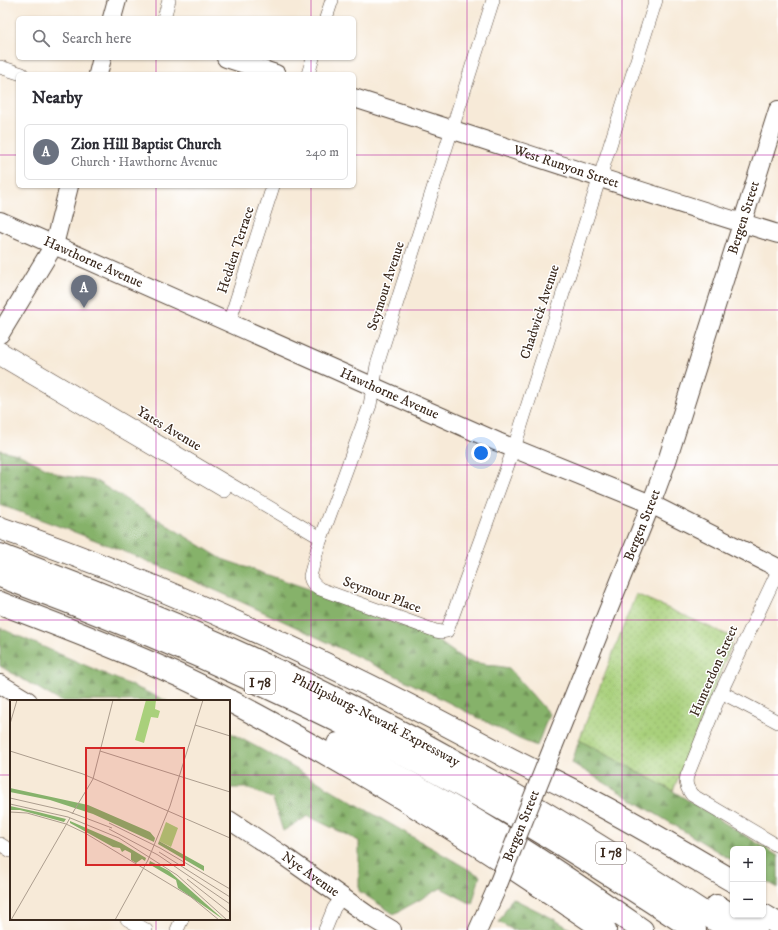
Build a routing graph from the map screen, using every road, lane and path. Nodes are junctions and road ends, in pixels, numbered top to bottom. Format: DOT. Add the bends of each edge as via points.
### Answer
graph roads {
  1 [pos="117,0"];
  2 [pos="169,0"];
  3 [pos="332,0"];
  4 [pos="493,0"];
  5 [pos="656,0"];
  6 [pos="113,16"];
  7 [pos="165,16"];
  8 [pos="327,16"];
  9 [pos="102,60"];
  10 [pos="232,60"];
  11 [pos="312,60"];
  12 [pos="0,67"];
  13 [pos="16,72"];
  14 [pos="98,72"];
  15 [pos="270,72"];
  16 [pos="309,72"];
  17 [pos="356,99"];
  18 [pos="778,110"];
  19 [pos="452,129"];
  20 [pos="600,178"];
  21 [pos="68,188"];
  22 [pos="272,188"];
  23 [pos="0,221"];
  24 [pos="742,223"];
  25 [pos="778,234"];
  26 [pos="54,244"];
  27 [pos="229,323"];
  28 [pos="0,334"];
  29 [pos="0,348"];
  30 [pos="0,359"];
  31 [pos="374,386"];
  32 [pos="514,448"];
  33 [pos="651,504"];
  34 [pos="0,528"];
  35 [pos="320,542"];
  36 [pos="0,555"];
  37 [pos="778,569"];
  38 [pos="0,576"];
  39 [pos="310,580"];
  40 [pos="0,603"];
  41 [pos="447,631"];
  42 [pos="0,684"];
  43 [pos="721,692"];
  44 [pos="26,700"];
  45 [pos="228,700"];
  46 [pos="230,701"];
  47 [pos="778,722"];
  48 [pos="284,729"];
  49 [pos="505,756"];
  50 [pos="490,781"];
  51 [pos="509,813"];
  52 [pos="230,821"];
  53 [pos="0,844"];
  54 [pos="778,846"];
  55 [pos="10,850"];
  56 [pos="730,879"];
  57 [pos="730,894"];
  58 [pos="342,896"];
  59 [pos="766,901"];
  60 [pos="778,908"];
  61 [pos="766,917"];
  62 [pos="129,920"];
  63 [pos="182,920"];
  64 [pos="778,924"];
  65 [pos="146,930"];
  66 [pos="177,930"];
  67 [pos="325,930"];
  68 [pos="392,930"];
  69 [pos="478,930"];
  70 [pos="605,930"];
  71 [pos="642,930"];
  72 [pos="668,930"];
  73 [pos="695,930"];
  74 [pos="730,930"];
  75 [pos="756,930"];
  1 -- 6 [label="street"];
  2 -- 7 [label="street"];
  3 -- 8 [label="street"];
  4 -- 19 [label="street, Seymour Avenue"];
  5 -- 20 [label="street, Chadwick Avenue"];
  9 -- 14 [label="street"];
  10 -- 15 [label="street"];
  11 -- 16 [label="street"];
  12 -- 13 [label="street"];
  17 -- 19 [label="street, West Runyon Street"];
  18 -- 24 [label="street, Bergen Street"];
  19 -- 20 [label="street, West Runyon Street"];
  19 -- 31 [label="street, Seymour Avenue" via="378,365"];
  20 -- 24 [label="street, West Runyon Street"];
  20 -- 32 [label="street, Chadwick Avenue"];
  21 -- 26 [label="street"];
  22 -- 27 [label="street, Hedden Terrace"];
  23 -- 26 [label="street, Hawthorne Avenue"];
  24 -- 25 [label="street, West Runyon Street"];
  24 -- 33 [label="street, Bergen Street"];
  26 -- 27 [label="street, Hawthorne Avenue"];
  26 -- 28 [label="street"];
  27 -- 31 [label="street, Hawthorne Avenue"];
  29 -- 35 [label="street, Yates Avenue"];
  30 -- 35 [label="street, Yates Avenue"];
  31 -- 32 [label="street, Hawthorne Avenue"];
  31 -- 35 [label="street, Seymour Avenue" via="370,405"];
  32 -- 33 [label="street, Hawthorne Avenue"];
  32 -- 41 [label="street, Chadwick Avenue"];
  33 -- 37 [label="street, Hawthorne Avenue"];
  33 -- 69 [label="street, Bergen Street, bridge"];
  34 -- 49 [label="highway, Phillipsburg-Newark Expressway / I 78" via="125,575 281,644 390,696"];
  35 -- 39 [label="street, Seymour Avenue" via="310,570"];
  36 -- 50 [label="highway, Phillipsburg-Newark Expressway / I 78" via="160,618 257,661 398,731"];
  37 -- 43 [label="street, Hunterdon Street"];
  38 -- 51 [label="highway, Phillipsburg-Newark Expressway / I 78" via="146,633 271,689 399,753"];
  39 -- 41 [label="street, Seymour Place" via="320,589 436,631"];
  40 -- 45 [label="highway, I 78" via="99,641"];
  42 -- 44 [label="street"];
  43 -- 47 [label="street"];
  43 -- 54 [label="street, Hunterdon Street" via="687,776 686,787 692,795"];
  46 -- 48 [label="highway, I 78"];
  48 -- 70 [label="highway, I 78" via="441,821"];
  48 -- 71 [label="highway" via="337,744 426,791 530,854"];
  49 -- 56 [label="highway, Phillipsburg-Newark Expressway / I 78" via="621,817"];
  49 -- 57 [label="highway"];
  50 -- 74 [label="highway, Phillipsburg-Newark Expressway / I 78" via="590,840"];
  50 -- 75 [label="highway" via="637,858"];
  51 -- 72 [label="highway" via="576,867"];
  51 -- 73 [label="highway, Phillipsburg-Newark Expressway / I 78"];
  52 -- 58 [label="street, Nye Avenue"];
  53 -- 55 [label="street"];
  58 -- 67 [label="street"];
  58 -- 68 [label="street, Nye Avenue"];
  59 -- 60 [label="highway"];
  61 -- 64 [label="highway"];
  62 -- 65 [label="street"];
  63 -- 66 [label="street"];
}
